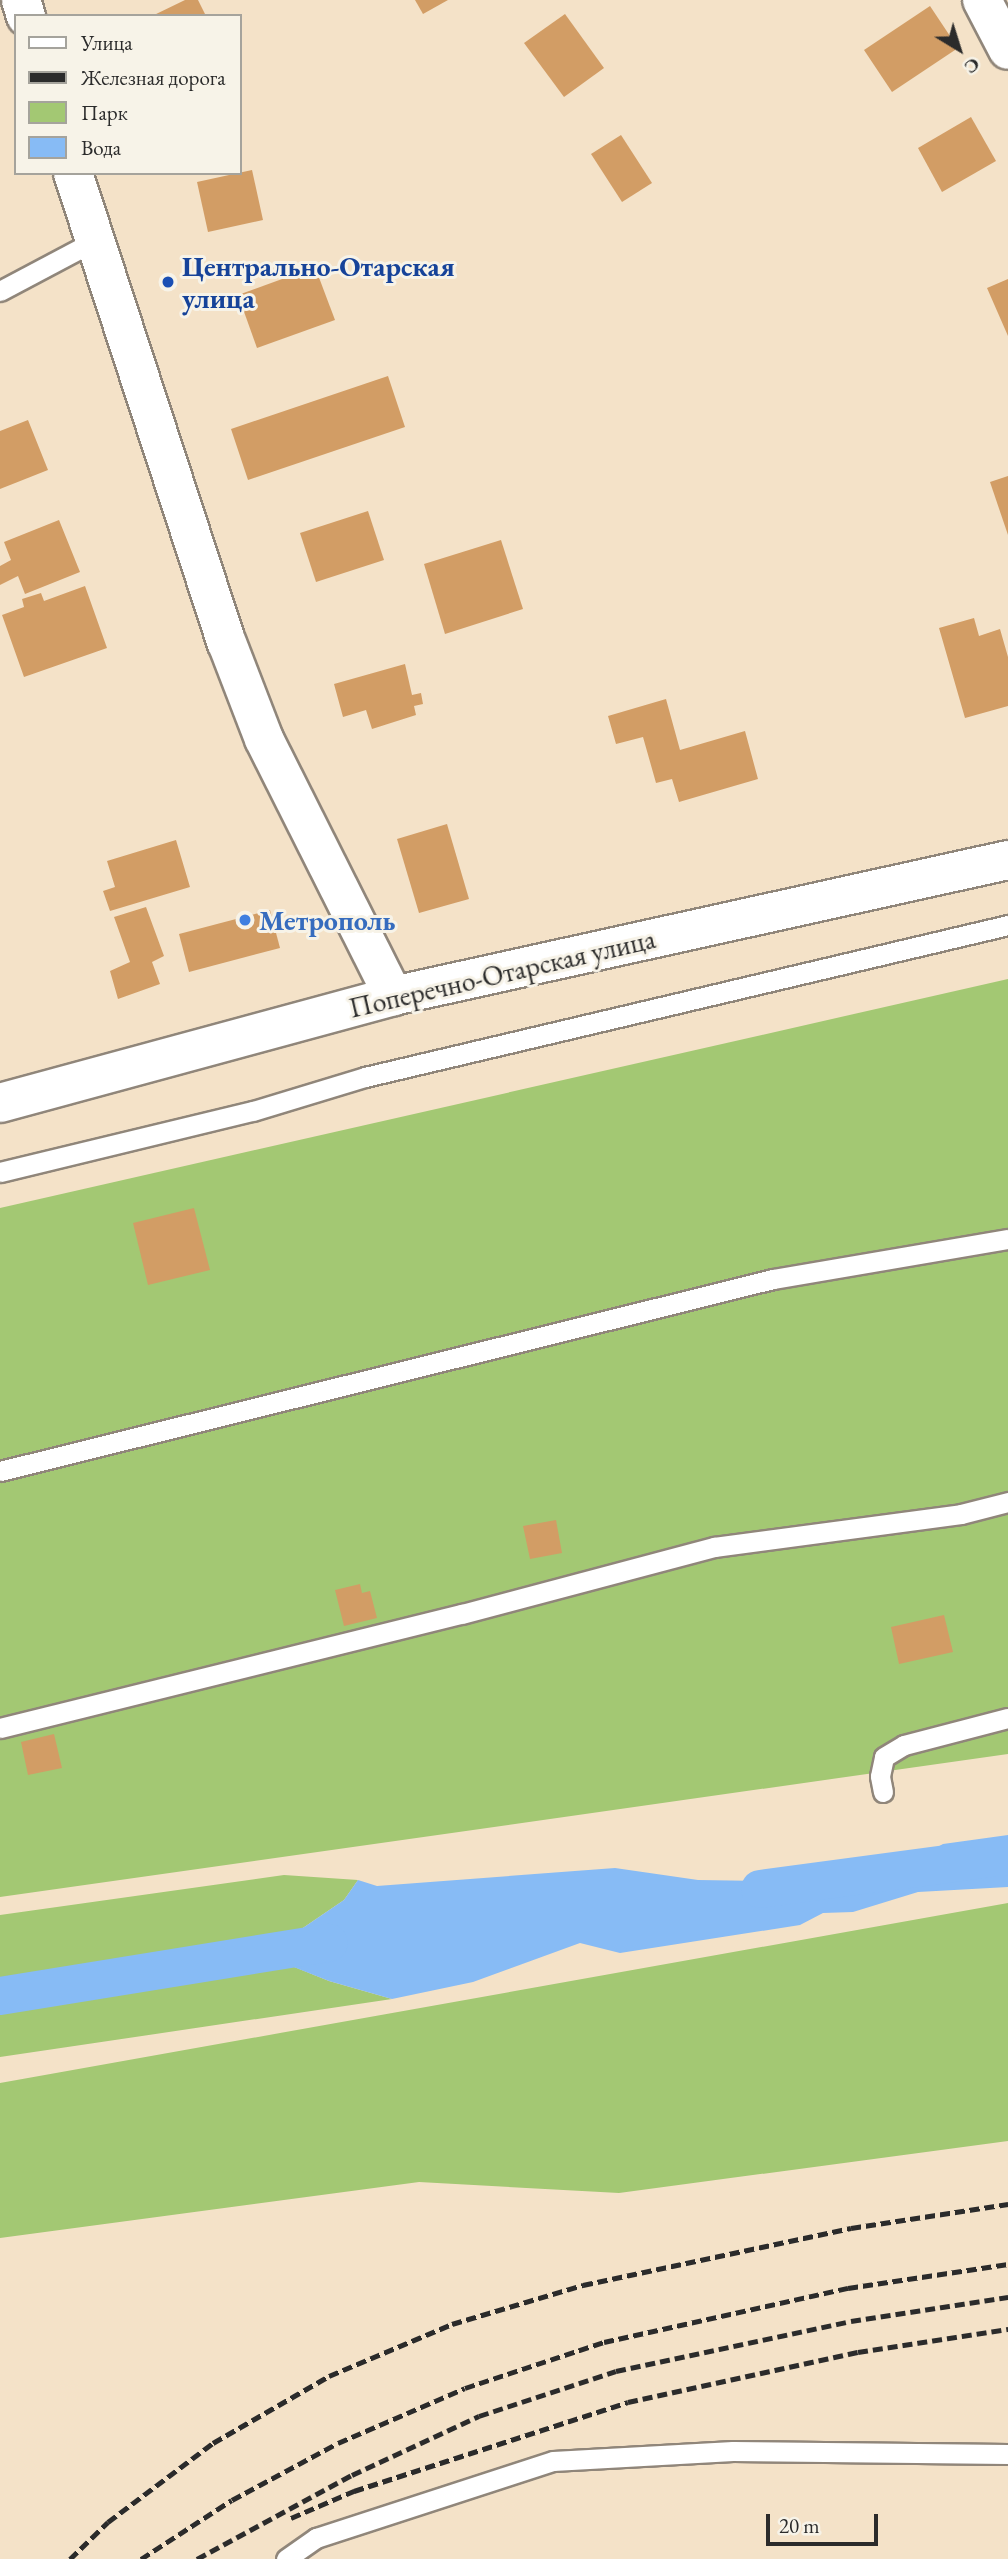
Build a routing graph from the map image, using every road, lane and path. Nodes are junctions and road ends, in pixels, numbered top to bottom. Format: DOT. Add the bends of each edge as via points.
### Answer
graph roads {
  1 [pos="982,0"];
  2 [pos="1008,50"];
  3 [pos="74,175"];
  4 [pos="94,241"];
  5 [pos="0,291"];
  6 [pos="1008,860"];
  7 [pos="1008,925"];
  8 [pos="393,996"];
  9 [pos="0,1103"];
  10 [pos="0,1172"];
  11 [pos="1008,1239"];
  12 [pos="0,1471"];
  13 [pos="1008,1502"];
  14 [pos="1008,1717"];
  15 [pos="0,1728"];
  16 [pos="883,1792"];
  17 [pos="1008,2454"];
  18 [pos="286,2559"];
  1 -- 2 [label="street"];
  3 -- 4 [label="street"];
  4 -- 5 [label="lane"];
  4 -- 8 [label="street" via="227,643 264,739"];
  6 -- 8 [label="street, Поперечно-Отарская улица"];
  7 -- 10 [label="lane" via="365,1077 253,1111"];
  8 -- 9 [label="street, Поперечно-Отарская улица"];
  11 -- 12 [label="lane" via="773,1279"];
  13 -- 15 [label="lane" via="961,1514 714,1547 462,1615"];
  14 -- 16 [label="lane" via="904,1745 884,1757"];
  17 -- 18 [label="lane" via="733,2451 553,2461 316,2538"];
}
